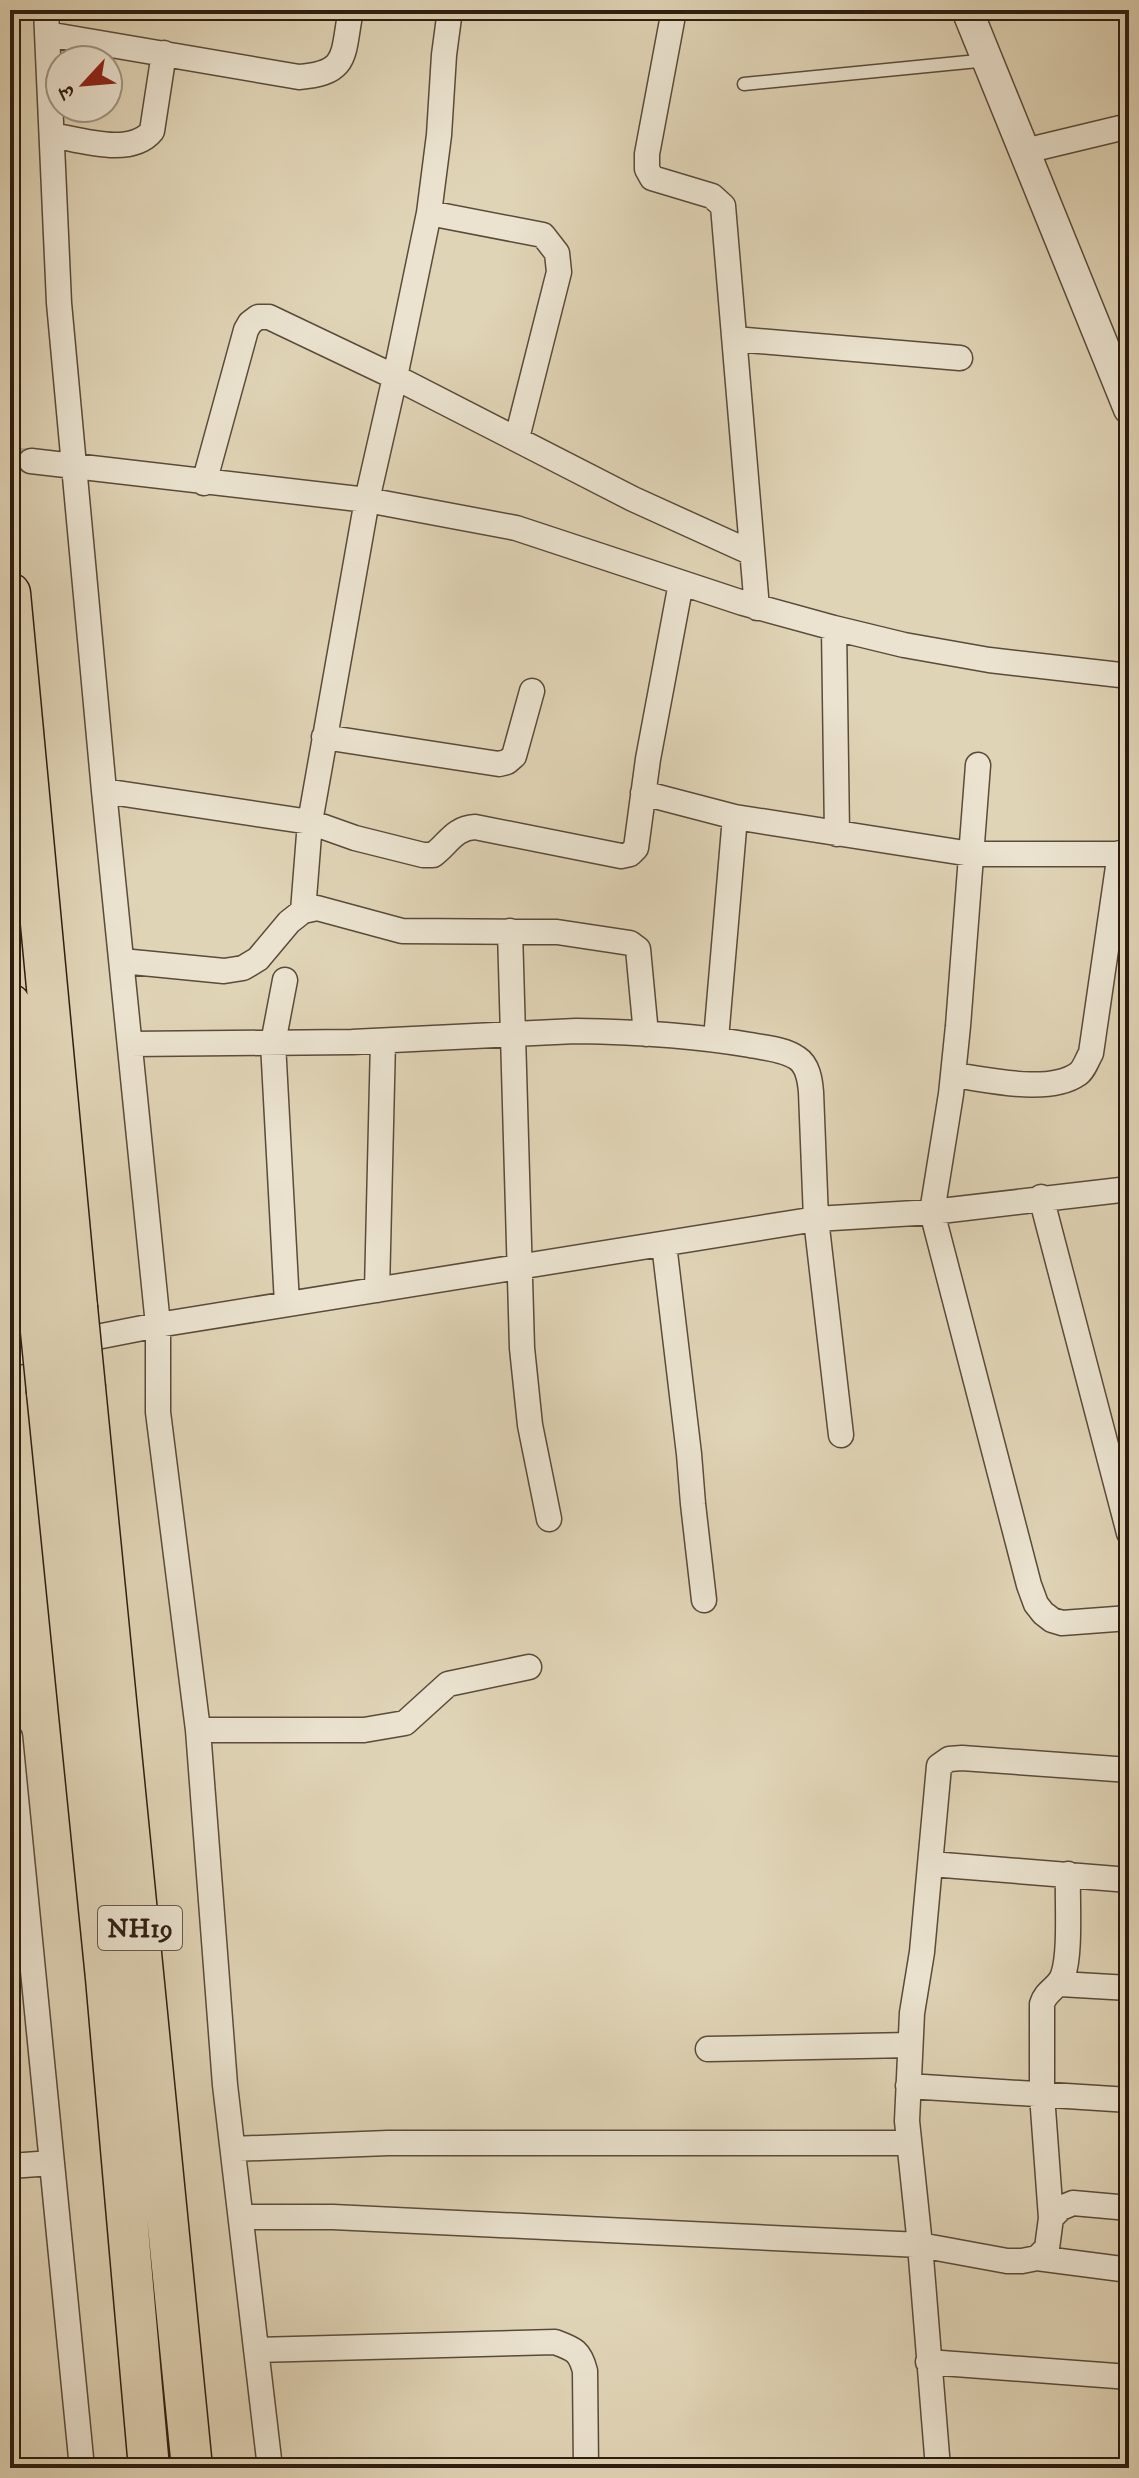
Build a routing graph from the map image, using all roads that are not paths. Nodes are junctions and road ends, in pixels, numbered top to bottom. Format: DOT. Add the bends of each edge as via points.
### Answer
graph roads {
  1 [pos="351,10"];
  2 [pos="450,10"];
  3 [pos="674,10"];
  4 [pos="967,10"];
  5 [pos="46,22"];
  6 [pos="164,53"];
  7 [pos="988,60"];
  8 [pos="744,84"];
  9 [pos="1129,126"];
  10 [pos="52,135"];
  11 [pos="1025,151"];
  12 [pos="429,213"];
  13 [pos="735,339"];
  14 [pos="960,358"];
  15 [pos="395,377"];
  16 [pos="1129,409"];
  17 [pos="517,438"];
  18 [pos="31,461"];
  19 [pos="74,466"];
  20 [pos="204,483"];
  21 [pos="367,500"];
  22 [pos="752,553"];
  23 [pos="681,583"];
  24 [pos="10,593"];
  25 [pos="757,608"];
  26 [pos="834,628"];
  27 [pos="1129,676"];
  28 [pos="532,691"];
  29 [pos="324,737"];
  30 [pos="978,765"];
  31 [pos="104,791"];
  32 [pos="643,793"];
  33 [pos="735,817"];
  34 [pos="310,822"];
  35 [pos="837,834"];
  36 [pos="1125,853"];
  37 [pos="971,854"];
  38 [pos="303,911"];
  39 [pos="510,931"];
  40 [pos="122,961"];
  41 [pos="285,980"];
  42 [pos="10,1004"];
  43 [pos="514,1034"];
  44 [pos="646,1034"];
  45 [pos="716,1039"];
  46 [pos="383,1041"];
  47 [pos="273,1043"];
  48 [pos="130,1044"];
  49 [pos="953,1075"];
  50 [pos="1129,1189"];
  51 [pos="1041,1197"];
  52 [pos="932,1212"];
  53 [pos="816,1219"];
  54 [pos="664,1244"];
  55 [pos="518,1267"];
  56 [pos="377,1290"];
  57 [pos="287,1304"];
  58 [pos="58,1309"];
  59 [pos="158,1325"];
  60 [pos="10,1354"];
  61 [pos="66,1390"];
  62 [pos="841,1435"];
  63 [pos="549,1519"];
  64 [pos="1129,1533"];
  65 [pos="704,1600"];
  66 [pos="1129,1618"];
  67 [pos="529,1667"];
  68 [pos="198,1730"];
  69 [pos="10,1737"];
  70 [pos="1129,1770"];
  71 [pos="931,1864"];
  72 [pos="1068,1874"];
  73 [pos="1129,1880"];
  74 [pos="1060,1984"];
  75 [pos="1129,1988"];
  76 [pos="910,2045"];
  77 [pos="708,2049"];
  78 [pos="908,2086"];
  79 [pos="1042,2095"];
  80 [pos="1129,2100"];
  81 [pos="909,2143"];
  82 [pos="233,2149"];
  83 [pos="52,2163"];
  84 [pos="10,2166"];
  85 [pos="1129,2208"];
  86 [pos="241,2217"];
  87 [pos="1051,2218"];
  88 [pos="920,2245"];
  89 [pos="1037,2258"];
  90 [pos="1129,2270"];
  91 [pos="256,2350"];
  92 [pos="928,2362"];
  93 [pos="1129,2377"];
  94 [pos="82,2468"];
  95 [pos="149,2468"];
  96 [pos="192,2468"];
  97 [pos="270,2468"];
  98 [pos="586,2468"];
  99 [pos="938,2468"];
  1 -- 6 [label="street" via="341,58 335,69 321,75 299,77"];
  2 -- 12 [label="street"];
  3 -- 13 [label="street" via="647,169 652,178 712,196 723,206"];
  4 -- 7 [label="street"];
  5 -- 6 [label="street"];
  5 -- 10 [label="street"];
  6 -- 10 [label="street" via="152,131 146,139 116,145"];
  7 -- 8 [label="lane"];
  7 -- 11 [label="street"];
  9 -- 11 [label="street"];
  10 -- 19 [label="street" via="55,249"];
  11 -- 16 [label="street"];
  12 -- 15 [label="street"];
  12 -- 17 [label="street" via="543,235 557,253 559,272"];
  13 -- 14 [label="street"];
  13 -- 22 [label="street"];
  15 -- 17 [label="street"];
  15 -- 20 [label="street" via="269,317 258,317 246,330"];
  15 -- 21 [label="street"];
  17 -- 22 [label="street"];
  18 -- 19 [label="street"];
  19 -- 20 [label="street"];
  19 -- 31 [label="street"];
  20 -- 21 [label="street"];
  21 -- 23 [label="street" via="516,528"];
  21 -- 29 [label="street"];
  22 -- 25 [label="street"];
  23 -- 25 [label="street"];
  23 -- 32 [label="street"];
  24 -- 58 [label="highway, NH19"];
  25 -- 26 [label="street"];
  26 -- 27 [label="street" via="989,660"];
  26 -- 35 [label="street"];
  28 -- 29 [label="street" via="514,756 499,764"];
  29 -- 34 [label="street"];
  30 -- 37 [label="street"];
  31 -- 34 [label="street"];
  31 -- 40 [label="street"];
  32 -- 33 [label="street"];
  32 -- 34 [label="street" via="636,848 621,856 475,827 464,827 442,849 423,855"];
  33 -- 35 [label="street"];
  33 -- 45 [label="street"];
  34 -- 38 [label="street"];
  35 -- 37 [label="street"];
  36 -- 37 [label="street"];
  36 -- 49 [label="street" via="1091,1053 1081,1073 1063,1082 1033,1085"];
  37 -- 49 [label="street"];
  38 -- 39 [label="street" via="317,908 402,931"];
  38 -- 40 [label="street" via="243,968 224,971"];
  39 -- 43 [label="street"];
  39 -- 44 [label="street" via="557,932 630,943 638,949"];
  40 -- 48 [label="street"];
  41 -- 47 [label="street"];
  42 -- 58 [label="highway, NH19"];
  43 -- 44 [label="street"];
  43 -- 46 [label="street"];
  43 -- 55 [label="street"];
  44 -- 45 [label="street"];
  45 -- 53 [label="street" via="779,1050 800,1059 809,1075"];
  46 -- 47 [label="street"];
  46 -- 56 [label="street"];
  47 -- 48 [label="street"];
  47 -- 57 [label="street"];
  48 -- 59 [label="street"];
  49 -- 52 [label="street"];
  50 -- 51 [label="street"];
  51 -- 52 [label="street"];
  51 -- 64 [label="street"];
  52 -- 53 [label="street"];
  52 -- 66 [label="street" via="1036,1604 1062,1623"];
  53 -- 54 [label="street"];
  53 -- 62 [label="street"];
  54 -- 55 [label="street"];
  54 -- 65 [label="street"];
  55 -- 56 [label="street"];
  55 -- 63 [label="street" via="524,1382"];
  56 -- 57 [label="street"];
  57 -- 59 [label="street"];
  58 -- 61 [label="highway, NH19, bridge"];
  59 -- 60 [label="street"];
  59 -- 68 [label="street" via="158,1412"];
  61 -- 95 [label="highway, NH19" via="106,1978"];
  61 -- 96 [label="highway, NH19"];
  67 -- 68 [label="street" via="448,1684 405,1723 387,1728"];
  68 -- 82 [label="street"];
  69 -- 83 [label="street"];
  70 -- 71 [label="street" via="949,1759 936,1776"];
  71 -- 72 [label="street"];
  71 -- 76 [label="street"];
  72 -- 73 [label="street"];
  72 -- 74 [label="street" via="1066,1966"];
  74 -- 75 [label="street"];
  74 -- 79 [label="street" via="1042,2004"];
  76 -- 77 [label="street"];
  76 -- 78 [label="street"];
  78 -- 79 [label="street"];
  78 -- 81 [label="street"];
  79 -- 80 [label="street"];
  79 -- 87 [label="street"];
  81 -- 82 [label="street" via="388,2143"];
  81 -- 88 [label="street"];
  82 -- 86 [label="street"];
  83 -- 84 [label="street"];
  83 -- 94 [label="street"];
  85 -- 87 [label="street" via="1073,2203"];
  86 -- 88 [label="street"];
  86 -- 91 [label="street"];
  87 -- 89 [label="street" via="1047,2248"];
  88 -- 89 [label="street" via="1007,2261"];
  88 -- 92 [label="street"];
  89 -- 90 [label="street"];
  91 -- 97 [label="street"];
  91 -- 98 [label="street" via="565,2345 582,2359 585,2371"];
  92 -- 93 [label="street"];
  92 -- 99 [label="street"];
}
